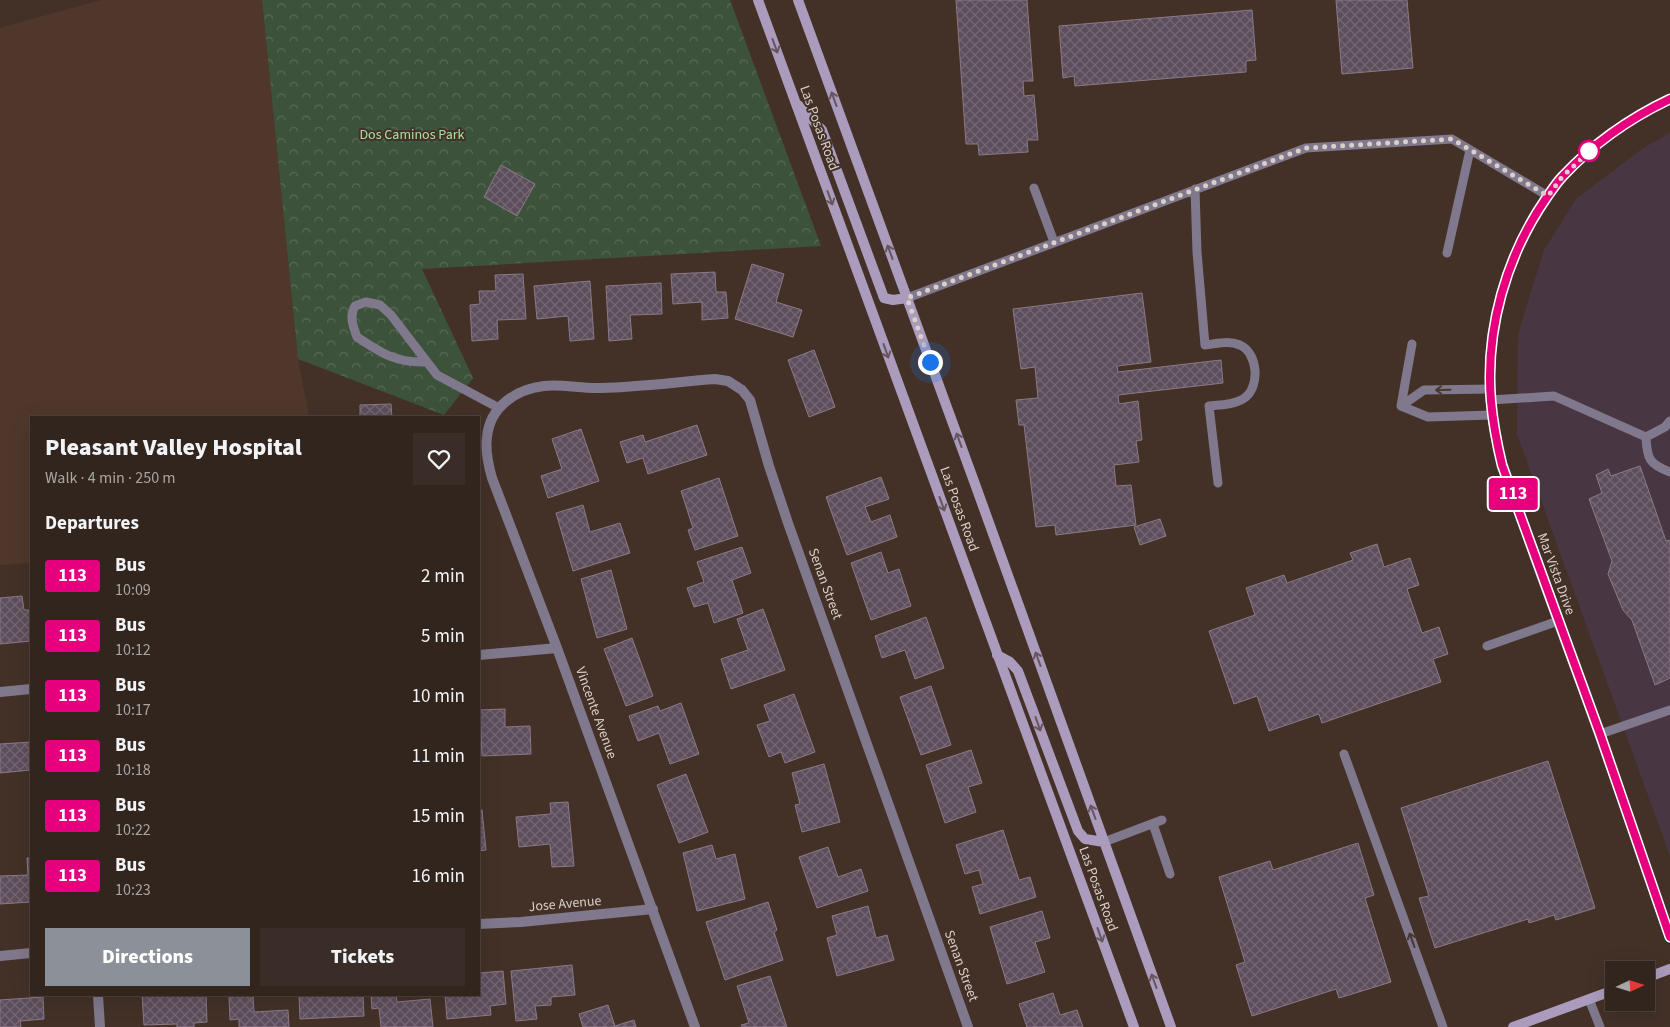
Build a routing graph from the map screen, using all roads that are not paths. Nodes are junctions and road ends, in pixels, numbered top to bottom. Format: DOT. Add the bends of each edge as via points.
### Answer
graph roads {
  1 [pos="758,0"];
  2 [pos="798,0"];
  3 [pos="1670,99"];
  4 [pos="795,102"];
  5 [pos="1470,150"];
  6 [pos="1034,188"];
  7 [pos="1194,189"];
  8 [pos="1548,196"];
  9 [pos="1054,242"];
  10 [pos="1447,253"];
  11 [pos="907,298"];
  12 [pos="1412,344"];
  13 [pos="426,362"];
  14 [pos="1491,389"];
  15 [pos="1491,400"];
  16 [pos="1401,406"];
  17 [pos="499,408"];
  18 [pos="1492,415"];
  19 [pos="1670,421"];
  20 [pos="1646,437"];
  21 [pos="1670,472"];
  22 [pos="1218,483"];
  23 [pos="1558,621"];
  24 [pos="1487,646"];
  25 [pos="557,648"];
  26 [pos="997,654"];
  27 [pos="480,655"];
  28 [pos="30,689"];
  29 [pos="0,692"];
  30 [pos="1669,713"];
  31 [pos="1600,734"];
  32 [pos="1344,754"];
  33 [pos="1104,842"];
  34 [pos="1170,874"];
  35 [pos="653,909"];
  36 [pos="480,924"];
  37 [pos="1670,937"];
  38 [pos="30,953"];
  39 [pos="0,956"];
  40 [pos="1670,969"];
  41 [pos="1655,975"];
  42 [pos="1605,993"];
  43 [pos="98,996"];
  44 [pos="1589,999"];
  45 [pos="100,1027"];
  46 [pos="695,1027"];
  47 [pos="968,1027"];
  48 [pos="1134,1027"];
  49 [pos="1171,1027"];
  50 [pos="1443,1027"];
  51 [pos="1513,1027"];
  52 [pos="1600,1027"];
  1 -- 4 [label="main road, Las Posas Road, one-way"];
  11 -- 2 [label="main road, Las Posas Road, one-way"];
  3 -- 8 [label="street, Mar Vista Drive" via="1650,108 1593,148 1562,177"];
  4 -- 11 [label="main road" via="822,130 884,298"];
  4 -- 26 [label="main road, Las Posas Road, one-way"];
  5 -- 7 [label="lane" via="1452,139 1306,148"];
  5 -- 8 [label="lane"];
  5 -- 10 [label="lane"];
  6 -- 9 [label="lane"];
  7 -- 9 [label="lane"];
  7 -- 22 [label="lane" via="1205,345 1230,342 1242,346 1254,364 1255,376 1251,392 1245,398 1209,406"];
  8 -- 14 [label="street, Mar Vista Drive" via="1521,240 1499,302 1493,334"];
  9 -- 11 [label="lane"];
  33 -- 11 [label="main road, Las Posas Road, one-way"];
  12 -- 16 [label="lane"];
  13 -- 13 [label="lane" via="380,305 366,302 356,306 352,321 357,337 380,352 408,362"];
  13 -- 17 [label="lane" via="438,375"];
  14 -- 15 [label="street, Mar Vista Drive"];
  14 -- 16 [label="lane, one-way" via="1424,390"];
  15 -- 18 [label="street, Mar Vista Drive"];
  15 -- 20 [label="lane" via="1554,396"];
  16 -- 18 [label="lane" via="1428,416"];
  17 -- 25 [label="street, Vincente Avenue" via="487,436 487,460"];
  17 -- 47 [label="street, Senan Street" via="512,396 529,388 600,388 715,379 728,381 750,400 788,523"];
  18 -- 23 [label="street, Mar Vista Drive" via="1502,465"];
  19 -- 20 [label="lane"];
  20 -- 21 [label="lane" via="1647,455 1656,467"];
  23 -- 24 [label="lane"];
  23 -- 31 [label="street, Mar Vista Drive"];
  25 -- 27 [label="street"];
  25 -- 35 [label="street, Vincente Avenue"];
  26 -- 33 [label="main road, one-way" via="1018,671 1078,831 1085,839"];
  26 -- 48 [label="main road, Las Posas Road, one-way"];
  28 -- 29 [label="street"];
  30 -- 31 [label="lane"];
  31 -- 37 [label="street, Mar Vista Drive"];
  50 -- 32 [label="lane, one-way"];
  33 -- 34 [label="lane" via="1158,822"];
  49 -- 33 [label="main road, Las Posas Road, one-way"];
  35 -- 36 [label="street, Jose Avenue"];
  35 -- 46 [label="street, Vincente Avenue"];
  38 -- 39 [label="street"];
  40 -- 41 [label="main road"];
  42 -- 44 [label="main road"];
  43 -- 45 [label="street"];
  44 -- 51 [label="main road"];
  44 -- 52 [label="lane"];
}
